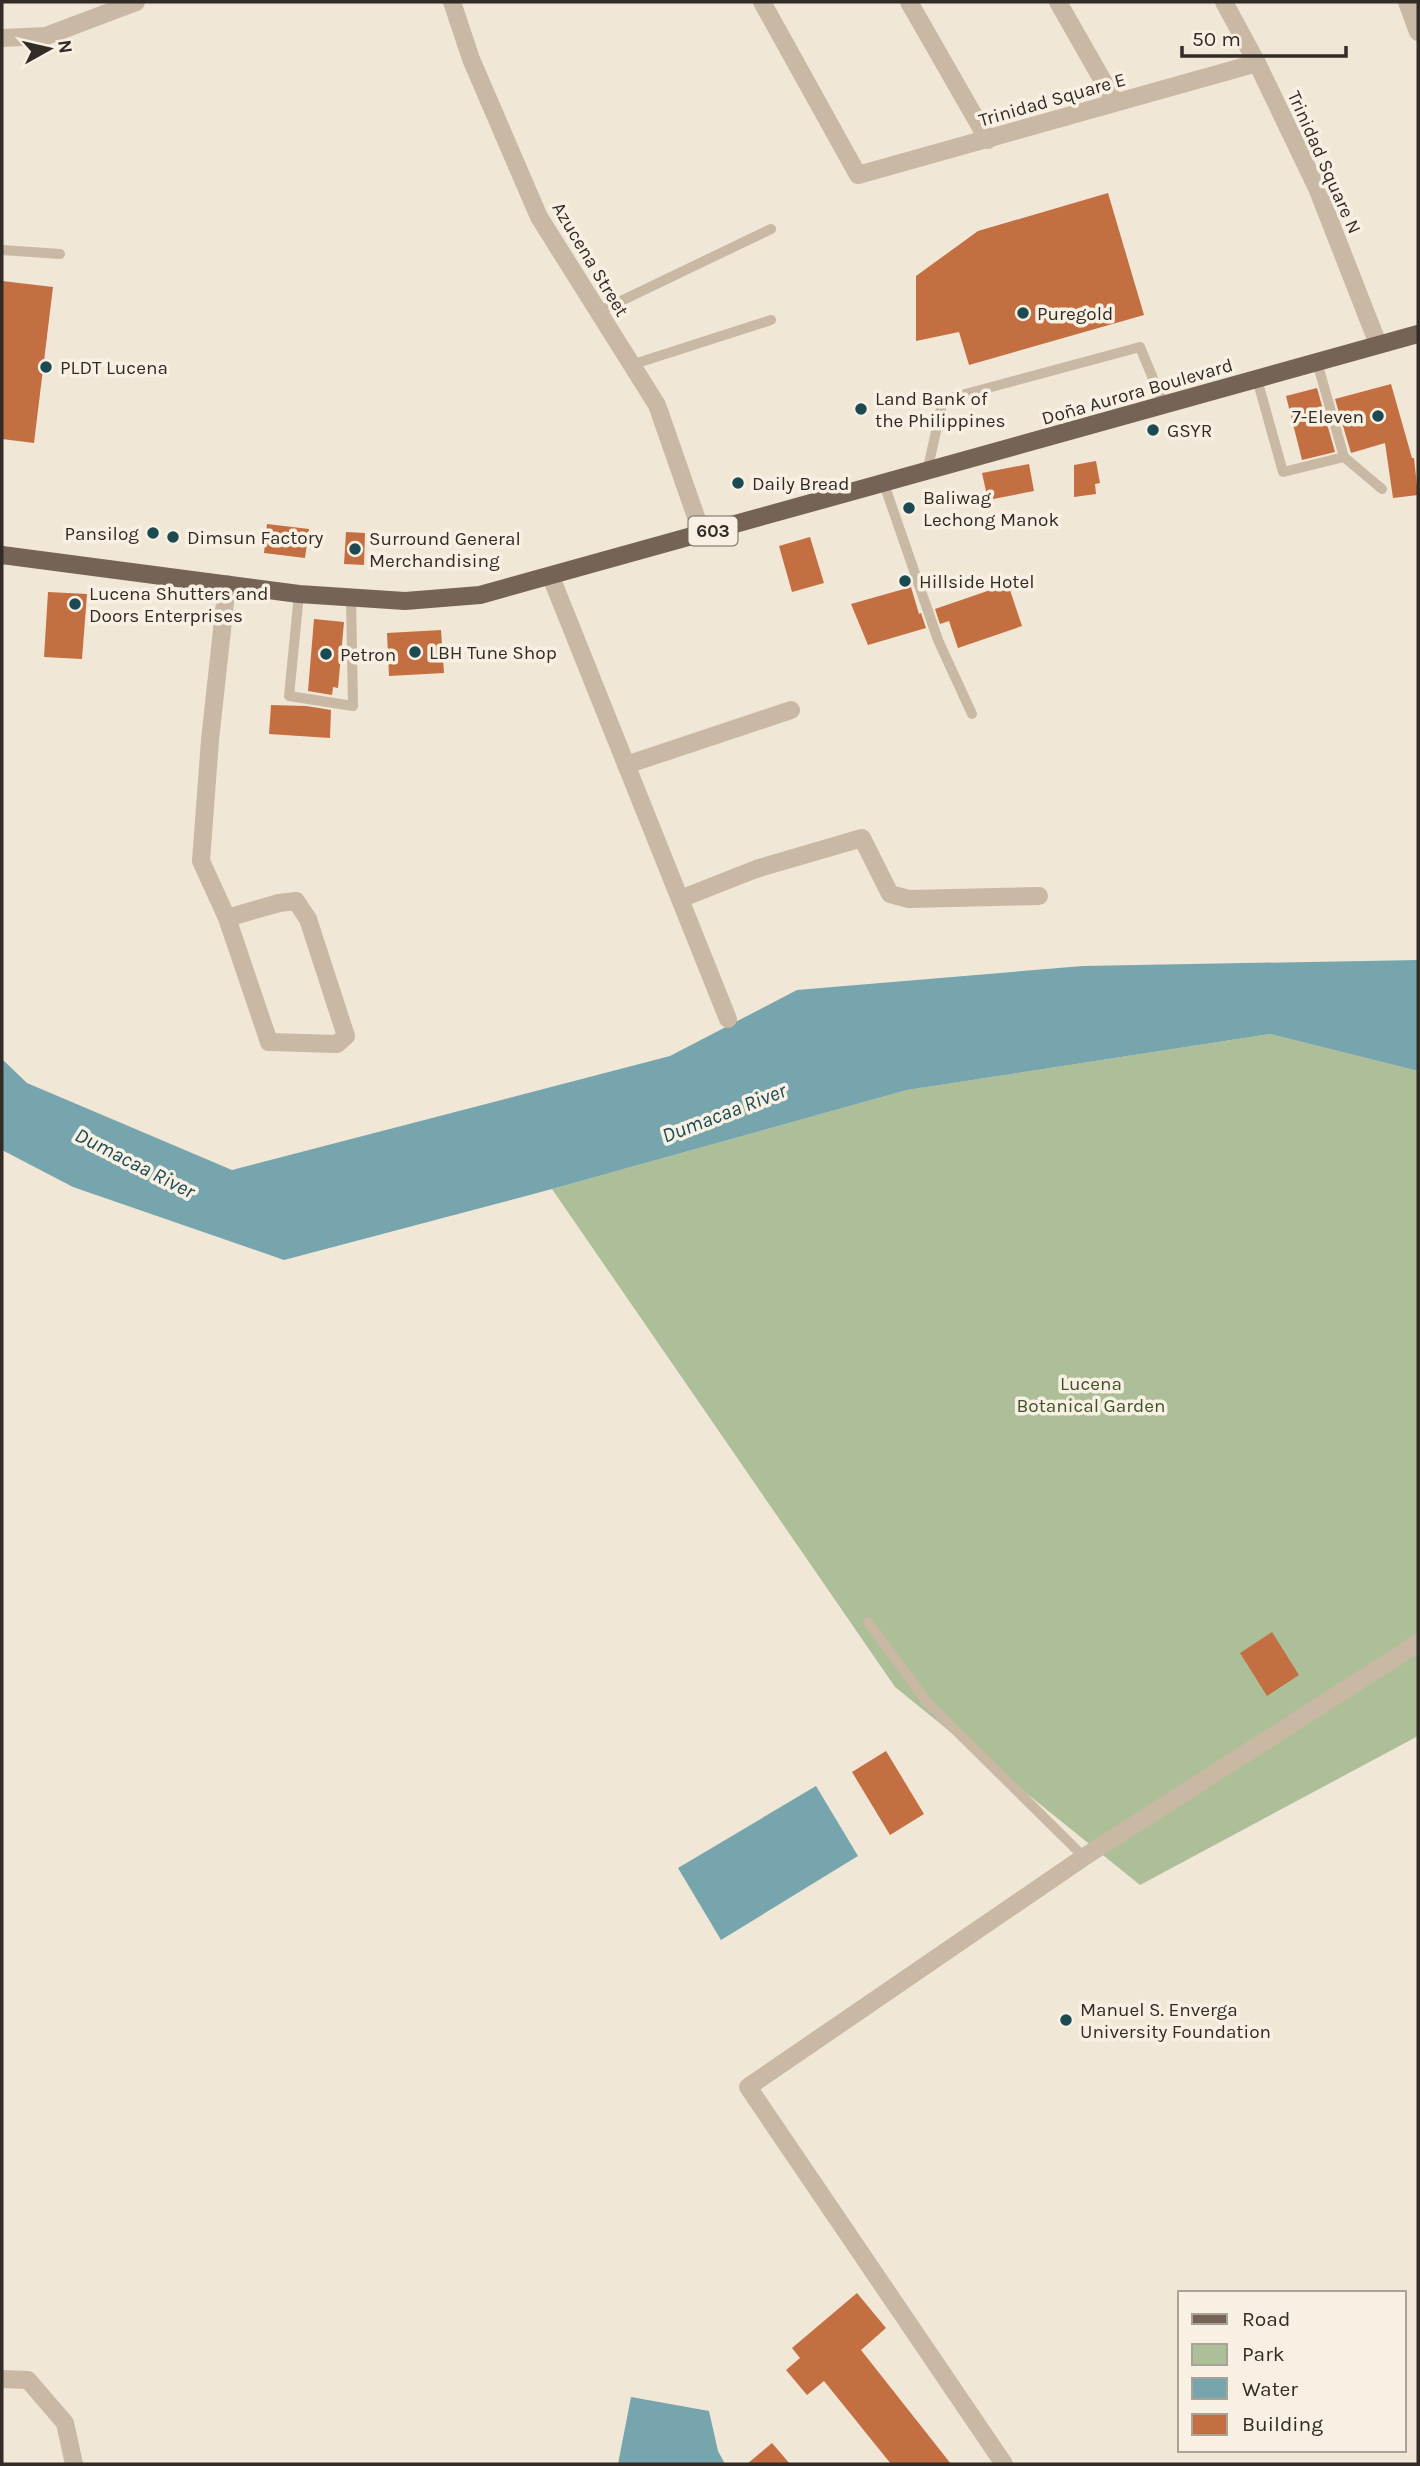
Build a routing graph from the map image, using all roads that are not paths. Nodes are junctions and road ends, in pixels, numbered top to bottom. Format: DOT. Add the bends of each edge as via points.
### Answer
graph roads {
  1 [pos="136,2"];
  2 [pos="452,2"];
  3 [pos="762,2"];
  4 [pos="909,2"];
  5 [pos="1058,2"];
  6 [pos="1224,2"];
  7 [pos="1407,2"];
  8 [pos="1418,32"];
  9 [pos="2,38"];
  10 [pos="1257,63"];
  11 [pos="1115,102"];
  12 [pos="988,140"];
  13 [pos="771,229"];
  14 [pos="2,250"];
  15 [pos="60,254"];
  16 [pos="598,312"];
  17 [pos="771,320"];
  18 [pos="1418,334"];
  19 [pos="1378,344"];
  20 [pos="1317,362"];
  21 [pos="631,365"];
  22 [pos="1257,379"];
  23 [pos="1164,405"];
  24 [pos="1344,457"];
  25 [pos="927,472"];
  26 [pos="884,484"];
  27 [pos="1382,489"];
  28 [pos="702,534"];
  29 [pos="2,555"];
  30 [pos="551,577"];
  31 [pos="227,584"];
  32 [pos="299,594"];
  33 [pos="351,598"];
  34 [pos="791,710"];
  35 [pos="972,714"];
  36 [pos="626,765"];
  37 [pos="1039,896"];
  38 [pos="680,899"];
  39 [pos="227,918"];
  40 [pos="728,1019"];
  41 [pos="868,1622"];
  42 [pos="1418,1643"];
  43 [pos="1084,1857"];
  44 [pos="2,2379"];
  45 [pos="74,2464"];
  46 [pos="1004,2464"];
  1 -- 9 [label="street" via="46,36"];
  2 -- 16 [label="street, Azucena Street" via="471,59 539,217"];
  3 -- 12 [label="street, Trinidad Square E" via="858,176"];
  4 -- 12 [label="street"];
  5 -- 11 [label="street"];
  6 -- 10 [label="street, Trinidad Square N"];
  7 -- 8 [label="street"];
  10 -- 11 [label="street, Trinidad Square E"];
  10 -- 19 [label="street, Trinidad Square N" via="1317,188"];
  11 -- 12 [label="street, Trinidad Square E"];
  13 -- 16 [label="lane"];
  14 -- 15 [label="lane"];
  16 -- 21 [label="street, Azucena Street"];
  17 -- 21 [label="lane"];
  18 -- 19 [label="main road, Doña Aurora Boulevard / 603"];
  19 -- 20 [label="main road, Doña Aurora Boulevard / 603"];
  20 -- 22 [label="main road, Doña Aurora Boulevard / 603"];
  20 -- 24 [label="lane"];
  21 -- 28 [label="street, Azucena Street" via="656,405"];
  22 -- 23 [label="main road, Doña Aurora Boulevard / 603"];
  22 -- 24 [label="lane" via="1283,472"];
  23 -- 25 [label="main road, Doña Aurora Boulevard / 603"];
  23 -- 25 [label="lane" via="1140,347 943,400"];
  24 -- 27 [label="lane"];
  25 -- 26 [label="main road, Doña Aurora Boulevard / 603"];
  26 -- 28 [label="main road, Doña Aurora Boulevard / 603"];
  26 -- 35 [label="lane" via="938,640"];
  28 -- 30 [label="main road, Doña Aurora Boulevard / 603"];
  29 -- 31 [label="main road, Doña Aurora Boulevard / 603"];
  30 -- 33 [label="main road, Doña Aurora Boulevard / 603" via="480,595 405,601"];
  30 -- 36 [label="street"];
  31 -- 32 [label="main road, Doña Aurora Boulevard / 603"];
  31 -- 39 [label="street" via="201,861"];
  32 -- 33 [label="main road, Doña Aurora Boulevard / 603"];
  32 -- 33 [label="lane" via="289,696 353,706"];
  34 -- 36 [label="street"];
  36 -- 38 [label="street"];
  37 -- 38 [label="street" via="909,899 890,894 862,838 757,869"];
  38 -- 40 [label="street"];
  39 -- 39 [label="street" via="269,1042 337,1044 346,1036 308,919 296,901"];
  41 -- 43 [label="lane" via="926,1701"];
  42 -- 43 [label="street"];
  43 -- 46 [label="street" via="748,2087"];
  44 -- 45 [label="street" via="28,2380 65,2424"];
}
